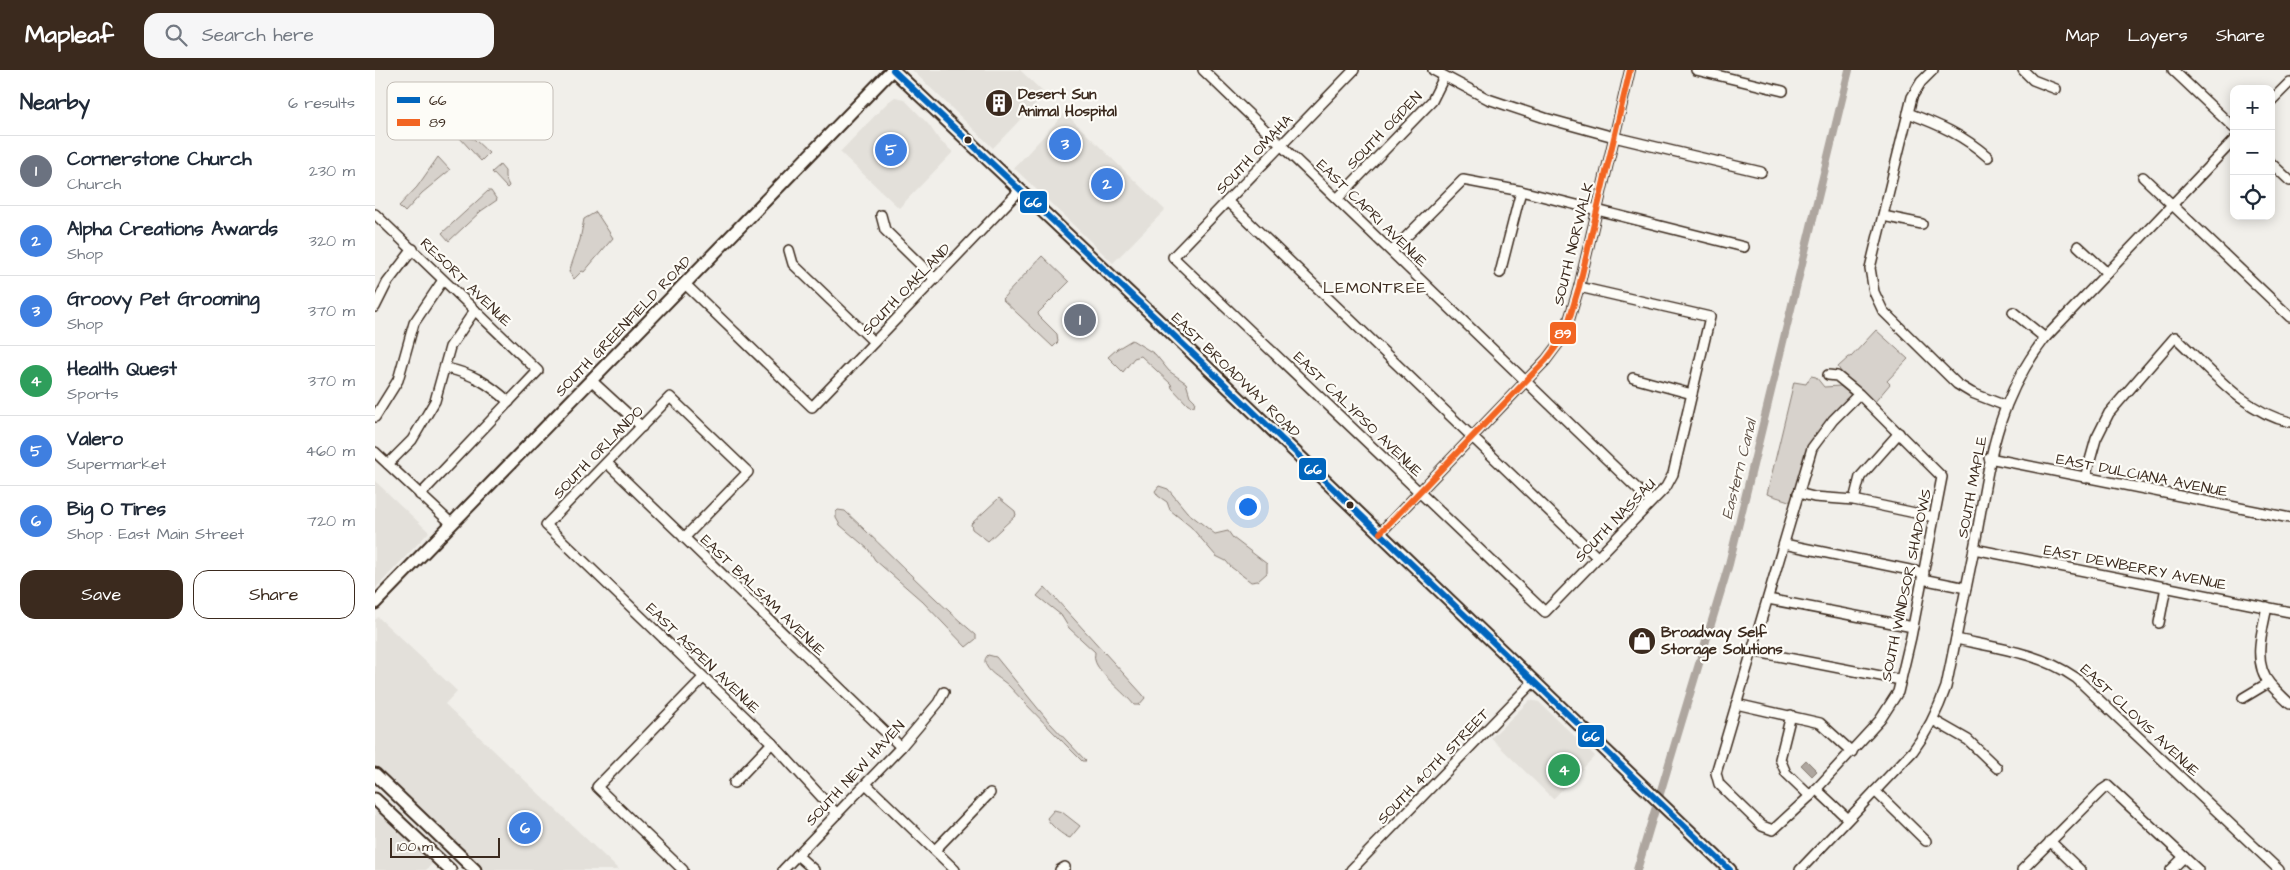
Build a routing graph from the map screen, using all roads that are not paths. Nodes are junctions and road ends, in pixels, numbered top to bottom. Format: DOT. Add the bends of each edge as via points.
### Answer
graph roads {
  1 [pos="892,70"];
  2 [pos="1203,70"];
  3 [pos="1354,70"];
  4 [pos="1433,70"];
  5 [pos="1630,70"];
  6 [pos="1695,70"];
  7 [pos="1933,70"];
  8 [pos="2023,70"];
  9 [pos="2173,70"];
  10 [pos="1444,76"];
  11 [pos="2290,82"];
  12 [pos="2056,89"];
  13 [pos="1783,91"];
  14 [pos="2275,97"];
  15 [pos="1908,113"];
  16 [pos="2230,124"];
  17 [pos="1614,137"];
  18 [pos="2230,144"];
  19 [pos="1282,145"];
  20 [pos="1988,157"];
  21 [pos="2275,168"];
  22 [pos="1761,172"];
  23 [pos="2143,177"];
  24 [pos="2290,182"];
  25 [pos="1020,190"];
  26 [pos="1521,191"];
  27 [pos="1337,199"];
  28 [pos="1227,201"];
  29 [pos="2172,204"];
  30 [pos="1595,211"];
  31 [pos="881,215"];
  32 [pos="1883,216"];
  33 [pos="377,220"];
  34 [pos="1922,224"];
  35 [pos="2079,246"];
  36 [pos="1744,247"];
  37 [pos="413,250"];
  38 [pos="789,250"];
  39 [pos="1392,251"];
  40 [pos="1173,257"];
  41 [pos="1500,273"];
  42 [pos="2107,273"];
  43 [pos="935,279"];
  44 [pos="443,280"];
  45 [pos="685,284"];
  46 [pos="1579,287"];
  47 [pos="375,307"];
  48 [pos="475,310"];
  49 [pos="2013,312"];
  50 [pos="2290,317"];
  51 [pos="2045,338"];
  52 [pos="874,342"];
  53 [pos="446,368"];
  54 [pos="1828,375"];
  55 [pos="1633,378"];
  56 [pos="591,380"];
  57 [pos="1527,382"];
  58 [pos="1692,394"];
  59 [pos="1859,394"];
  60 [pos="509,402"];
  61 [pos="2006,406"];
  62 [pos="375,417"];
  63 [pos="2290,422"];
  64 [pos="642,427"];
  65 [pos="1899,433"];
  66 [pos="1473,438"];
  67 [pos="375,452"];
  68 [pos="1989,458"];
  69 [pos="607,463"];
  70 [pos="388,464"];
  71 [pos="2085,478"];
  72 [pos="1419,492"];
  73 [pos="1798,493"];
  74 [pos="420,495"];
  75 [pos="1854,500"];
  76 [pos="1651,502"];
  77 [pos="1934,517"];
  78 [pos="2290,518"];
  79 [pos="452,524"];
  80 [pos="546,525"];
  81 [pos="1379,533"];
  82 [pos="684,538"];
  83 [pos="1783,544"];
  84 [pos="1974,548"];
  85 [pos="1597,557"];
  86 [pos="1923,576"];
  87 [pos="2166,587"];
  88 [pos="1966,588"];
  89 [pos="1768,599"];
  90 [pos="375,604"];
  91 [pos="2267,607"];
  92 [pos="1545,612"];
  93 [pos="2290,612"];
  94 [pos="2159,623"];
  95 [pos="1913,627"];
  96 [pos="1956,639"];
  97 [pos="1752,651"];
  98 [pos="703,678"];
  99 [pos="1901,680"];
  100 [pos="1534,681"];
  101 [pos="2268,683"];
  102 [pos="944,692"];
  103 [pos="2243,698"];
  104 [pos="1737,704"];
  105 [pos="2290,704"];
  106 [pos="1791,715"];
  107 [pos="1933,720"];
  108 [pos="772,743"];
  109 [pos="901,747"];
  110 [pos="1852,752"];
  111 [pos="1997,768"];
  112 [pos="375,774"];
  113 [pos="734,783"];
  114 [pos="866,784"];
  115 [pos="1875,791"];
  116 [pos="1813,792"];
  117 [pos="990,794"];
  118 [pos="375,799"];
  119 [pos="837,814"];
  120 [pos="1848,819"];
  121 [pos="1926,841"];
  122 [pos="2049,841"];
  123 [pos="935,850"];
  124 [pos="797,855"];
  125 [pos="2184,857"];
  126 [pos="450,870"];
  127 [pos="475,870"];
  128 [pos="683,870"];
  129 [pos="783,870"];
  130 [pos="813,870"];
  131 [pos="955,870"];
  132 [pos="1351,870"];
  133 [pos="1730,870"];
  134 [pos="1799,870"];
  135 [pos="2022,870"];
  136 [pos="2080,870"];
  137 [pos="2171,870"];
  138 [pos="2198,870"];
  139 [pos="2279,870"];
  1 -- 25 [label="main road, EAST BROADWAY ROAD"];
  1 -- 45 [label="main road, SOUTH GREENFIELD ROAD"];
  2 -- 19 [label="street, EAST CAPRI AVENUE"];
  3 -- 19 [label="street, SOUTH OMAHA"];
  4 -- 10 [label="street"];
  5 -- 17 [label="street, SOUTH NORWALK"];
  6 -- 13 [label="street"];
  7 -- 15 [label="street" via="1912,97"];
  8 -- 12 [label="street" via="2033,80"];
  9 -- 16 [label="street"];
  10 -- 17 [label="street" via="1487,99"];
  10 -- 27 [label="street, SOUTH OGDEN" via="1432,101"];
  11 -- 14 [label="street"];
  15 -- 20 [label="street" via="1946,127"];
  15 -- 32 [label="street"];
  17 -- 22 [label="street"];
  17 -- 30 [label="street, SOUTH NORWALK"];
  18 -- 29 [label="street, SOUTH MAPLE"];
  19 -- 27 [label="street, EAST CAPRI AVENUE"];
  19 -- 28 [label="street, SOUTH OMAHA"];
  21 -- 24 [label="street"];
  23 -- 29 [label="street"];
  25 -- 43 [label="street, SOUTH OAKLAND"];
  25 -- 81 [label="main road, EAST BROADWAY ROAD"];
  26 -- 30 [label="street"];
  26 -- 39 [label="street" via="1463,180"];
  26 -- 41 [label="street"];
  27 -- 39 [label="street, EAST CAPRI AVENUE"];
  28 -- 40 [label="street, SOUTH OMAHA"];
  28 -- 66 [label="street"];
  29 -- 42 [label="street, SOUTH MAPLE"];
  29 -- 50 [label="street"];
  30 -- 36 [label="street"];
  30 -- 46 [label="street, SOUTH NORWALK"];
  31 -- 43 [label="street" via="885,230"];
  32 -- 34 [label="street"];
  32 -- 61 [label="street" via="1870,268 1873,292 1883,311 1957,384"];
  33 -- 37 [label="street, RESORT AVENUE"];
  35 -- 42 [label="street"];
  37 -- 44 [label="street, RESORT AVENUE"];
  37 -- 47 [label="street" via="387,282"];
  38 -- 52 [label="street" via="793,264"];
  39 -- 57 [label="street, EAST CAPRI AVENUE"];
  40 -- 72 [label="street, EAST CALYPSO AVENUE"];
  42 -- 51 [label="street, SOUTH MAPLE"];
  43 -- 52 [label="street, SOUTH OAKLAND"];
  44 -- 48 [label="street, RESORT AVENUE"];
  44 -- 62 [label="street" via="414,323 398,380"];
  45 -- 52 [label="street, SOUTH OAKLAND" via="812,406"];
  45 -- 56 [label="main road, SOUTH GREENFIELD ROAD"];
  46 -- 57 [label="street, SOUTH NORWALK" via="1559,344"];
  46 -- 58 [label="street, SOUTH NASSAU" via="1710,318"];
  48 -- 53 [label="street" via="450,347"];
  48 -- 60 [label="street, RESORT AVENUE" via="538,371"];
  49 -- 51 [label="street"];
  51 -- 61 [label="street, SOUTH MAPLE" via="2028,359"];
  53 -- 60 [label="street" via="486,382"];
  53 -- 70 [label="street" via="435,401 411,440"];
  54 -- 59 [label="street" via="1837,376"];
  55 -- 58 [label="street"];
  56 -- 64 [label="street"];
  56 -- 79 [label="main road, SOUTH GREENFIELD ROAD"];
  57 -- 66 [label="street, SOUTH NORWALK"];
  57 -- 76 [label="street, EAST CAPRI AVENUE"];
  58 -- 76 [label="street, SOUTH NASSAU" via="1673,474 1666,487"];
  59 -- 65 [label="street"];
  59 -- 73 [label="street" via="1833,420 1812,448"];
  60 -- 74 [label="street"];
  61 -- 68 [label="street, SOUTH MAPLE"];
  63 -- 71 [label="street" via="2259,411 2175,337 2109,413 2096,439"];
  64 -- 69 [label="street, SOUTH ORLANDO"];
  64 -- 82 [label="street, SOUTH ORLANDO" via="670,398 748,472"];
  65 -- 75 [label="street" via="1860,477"];
  65 -- 77 [label="street, SOUTH WINDSOR SHADOWS" via="1942,476"];
  66 -- 72 [label="street, SOUTH NORWALK"];
  66 -- 85 [label="street"];
  67 -- 70 [label="street"];
  68 -- 71 [label="street, EAST DULCIANA AVENUE"];
  68 -- 84 [label="street, SOUTH MAPLE"];
  69 -- 80 [label="street, SOUTH ORLANDO"];
  69 -- 82 [label="street, EAST BALSAM AVENUE"];
  70 -- 74 [label="street"];
  71 -- 78 [label="street, EAST DULCIANA AVENUE"];
  72 -- 81 [label="street, SOUTH NORWALK"];
  72 -- 92 [label="street, EAST CALYPSO AVENUE"];
  73 -- 75 [label="street"];
  73 -- 83 [label="street"];
  74 -- 79 [label="street"];
  75 -- 77 [label="street"];
  76 -- 85 [label="street, SOUTH NASSAU"];
  77 -- 86 [label="street, SOUTH WINDSOR SHADOWS"];
  79 -- 90 [label="main road, SOUTH GREENFIELD ROAD"];
  80 -- 98 [label="street, EAST ASPEN AVENUE"];
  81 -- 100 [label="main road, EAST BROADWAY ROAD"];
  82 -- 109 [label="street, EAST BALSAM AVENUE"];
  83 -- 86 [label="street"];
  83 -- 89 [label="street"];
  84 -- 87 [label="street, EAST DEWBERRY AVENUE"];
  84 -- 88 [label="street, SOUTH MAPLE"];
  85 -- 92 [label="street, SOUTH NASSAU"];
  86 -- 88 [label="street"];
  86 -- 95 [label="street, SOUTH WINDSOR SHADOWS"];
  87 -- 91 [label="street, EAST DEWBERRY AVENUE"];
  87 -- 94 [label="street"];
  88 -- 96 [label="street, SOUTH MAPLE"];
  89 -- 95 [label="street"];
  89 -- 97 [label="street"];
  91 -- 93 [label="street, EAST DEWBERRY AVENUE"];
  91 -- 101 [label="street" via="2260,659"];
  95 -- 99 [label="street, SOUTH WINDSOR SHADOWS"];
  96 -- 107 [label="street, SOUTH MAPLE" via="1946,688"];
  96 -- 139 [label="street, EAST CLOVIS AVENUE" via="2029,654 2063,669 2091,690"];
  97 -- 99 [label="street"];
  97 -- 104 [label="street"];
  98 -- 108 [label="street, EAST ASPEN AVENUE"];
  98 -- 128 [label="street" via="597,787"];
  99 -- 110 [label="street, SOUTH WINDSOR SHADOWS" via="1891,705"];
  100 -- 132 [label="street, SOUTH 40TH STREET"];
  100 -- 133 [label="main road, EAST BROADWAY ROAD"];
  101 -- 103 [label="street"];
  101 -- 105 [label="street"];
  102 -- 109 [label="street, SOUTH NEW HAVEN" via="939,703"];
  104 -- 106 [label="street"];
  104 -- 116 [label="street, SOUTH WINDSOR SHADOWS" via="1716,773 1719,784 1762,826 1773,830"];
  106 -- 110 [label="street" via="1820,723"];
  106 -- 116 [label="street" via="1779,759 1787,773"];
  107 -- 111 [label="street" via="1967,740"];
  107 -- 115 [label="street, SOUTH MAPLE" via="1913,751"];
  108 -- 113 [label="street"];
  108 -- 119 [label="street, EAST ASPEN AVENUE"];
  109 -- 114 [label="street, SOUTH NEW HAVEN"];
  110 -- 116 [label="street, SOUTH WINDSOR SHADOWS"];
  112 -- 127 [label="main road"];
  114 -- 119 [label="street, SOUTH NEW HAVEN"];
  114 -- 123 [label="street"];
  115 -- 120 [label="street, SOUTH MAPLE"];
  115 -- 121 [label="street"];
  116 -- 120 [label="street"];
  117 -- 123 [label="street"];
  118 -- 126 [label="main road"];
  119 -- 124 [label="street, SOUTH NEW HAVEN"];
  120 -- 134 [label="street, SOUTH MAPLE"];
  122 -- 125 [label="street" via="2108,786"];
  122 -- 135 [label="street"];
  122 -- 136 [label="street"];
  123 -- 131 [label="street"];
  124 -- 129 [label="street, SOUTH NEW HAVEN"];
  124 -- 130 [label="street"];
  125 -- 137 [label="street"];
  125 -- 138 [label="street"];
}
